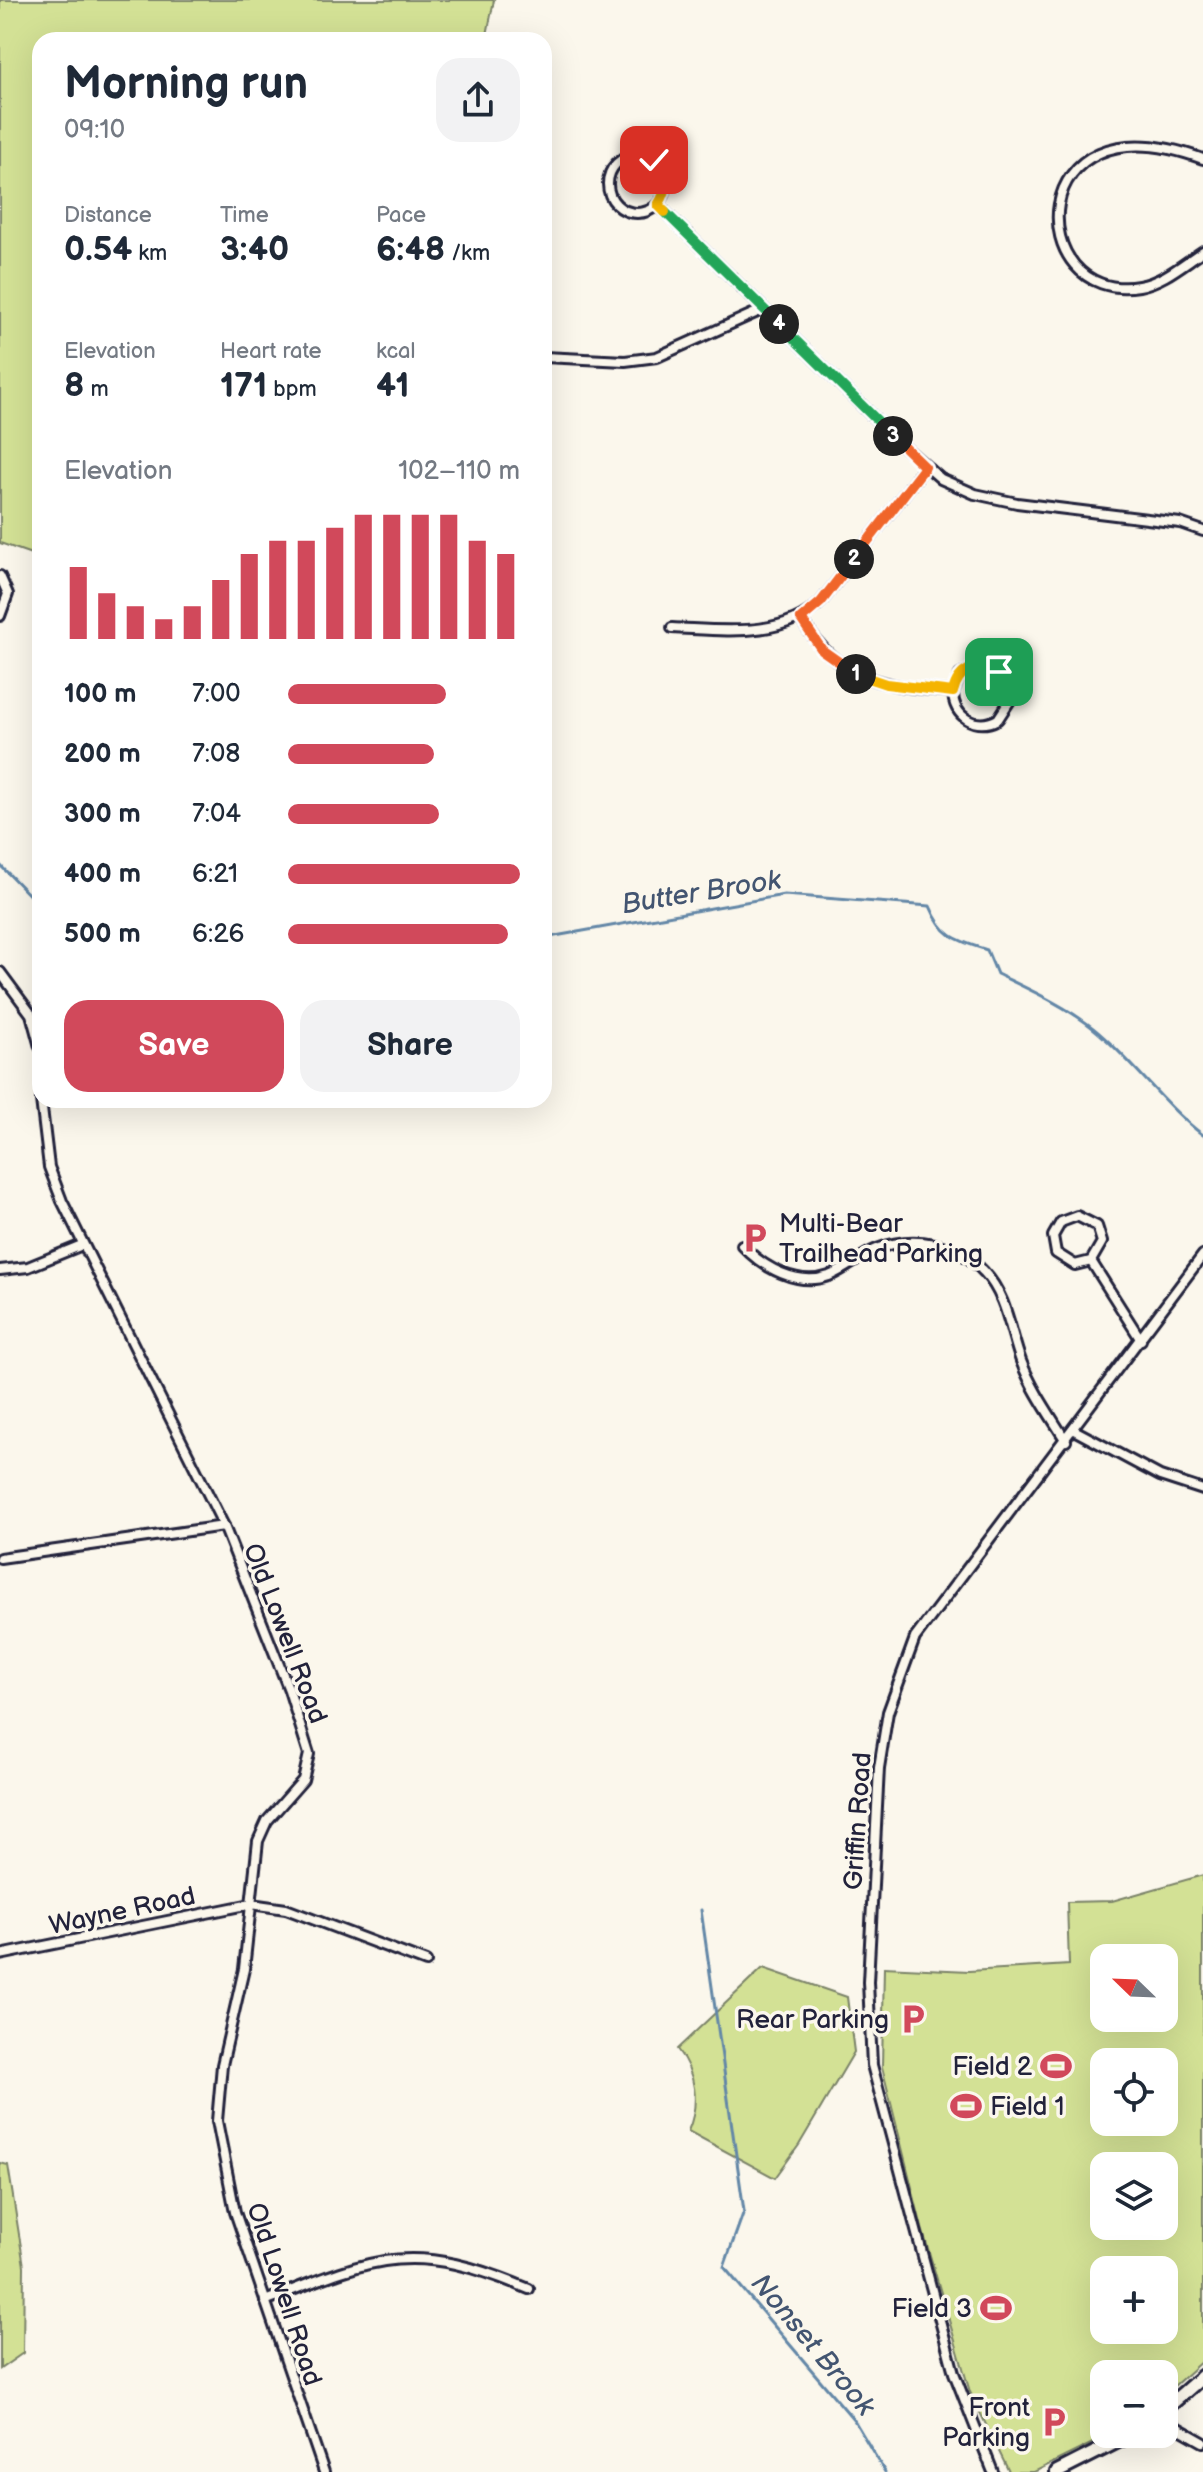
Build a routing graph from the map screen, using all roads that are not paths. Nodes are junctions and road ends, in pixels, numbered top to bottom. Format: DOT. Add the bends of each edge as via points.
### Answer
graph roads {
  1 [pos="1203,159"];
  2 [pos="658,205"];
  3 [pos="1203,251"];
  4 [pos="764,309"];
  5 [pos="552,357"];
  6 [pos="925,467"];
  7 [pos="1203,531"];
  8 [pos="0,576"];
  9 [pos="0,616"];
  10 [pos="801,619"];
  11 [pos="672,628"];
  12 [pos="953,692"];
  13 [pos="0,972"];
  14 [pos="32,1018"];
  15 [pos="42,1108"];
  16 [pos="82,1245"];
  17 [pos="742,1245"];
  18 [pos="1203,1255"];
  19 [pos="1091,1261"];
  20 [pos="0,1270"];
  21 [pos="1141,1340"];
  22 [pos="1074,1430"];
  23 [pos="1066,1441"];
  24 [pos="1203,1490"];
  25 [pos="224,1526"];
  26 [pos="0,1558"];
  27 [pos="251,1904"];
  28 [pos="0,1955"];
  29 [pos="426,1962"];
  30 [pos="529,2289"];
  31 [pos="265,2301"];
  32 [pos="1203,2376"];
  33 [pos="1178,2398"];
  34 [pos="1178,2428"];
  35 [pos="1203,2442"];
  36 [pos="1106,2448"];
  37 [pos="1062,2471"];
  38 [pos="324,2472"];
  39 [pos="993,2472"];
  1 -- 3 [label="street" via="1147,145 1103,150 1086,159 1066,181 1057,219 1064,248 1075,264 1108,284 1147,284"];
  2 -- 2 [label="street" via="667,187 662,168 645,156 618,162 608,178 616,205 632,213"];
  2 -- 4 [label="street"];
  4 -- 5 [label="street" via="657,357"];
  4 -- 6 [label="street"];
  6 -- 7 [label="street" via="958,487 994,499 1180,523"];
  6 -- 10 [label="street" via="821,602"];
  8 -- 9 [label="street" via="8,594"];
  10 -- 11 [label="street" via="740,630"];
  10 -- 12 [label="street" via="822,650 858,675"];
  12 -- 12 [label="street" via="960,714 981,724 998,719 1011,699 1004,676 982,666 960,675"];
  13 -- 14 [label="street"];
  15 -- 16 [label="street, Old Lowell Road" via="49,1167"];
  16 -- 20 [label="street" via="28,1267"];
  16 -- 25 [label="street, Old Lowell Road"];
  17 -- 23 [label="street" via="778,1272 812,1279 896,1243 930,1243 959,1253 984,1272 999,1294 1029,1378"];
  18 -- 21 [label="street, Griffin Road"];
  19 -- 19 [label="street" via="1075,1265 1059,1258 1053,1242 1061,1222 1077,1216 1097,1226 1102,1242"];
  19 -- 21 [label="street"];
  21 -- 22 [label="street, Griffin Road"];
  22 -- 23 [label="street, Griffin Road"];
  22 -- 24 [label="street" via="1160,1476"];
  23 -- 39 [label="street, Griffin Road" via="915,1638 888,1712 878,1782 868,1982 876,2090 954,2373"];
  25 -- 26 [label="street"];
  25 -- 27 [label="street, Old Lowell Road" via="309,1754 303,1780 267,1821 258,1841"];
  27 -- 28 [label="street, Wayne Road"];
  27 -- 29 [label="street" via="286,1909"];
  27 -- 31 [label="street, Old Lowell Road" via="217,2121 235,2212"];
  30 -- 31 [label="street" via="446,2261 404,2257 366,2263"];
  31 -- 38 [label="street, Old Lowell Road"];
  32 -- 33 [label="main road"];
  34 -- 35 [label="street"];
  36 -- 37 [label="main road"];
}
